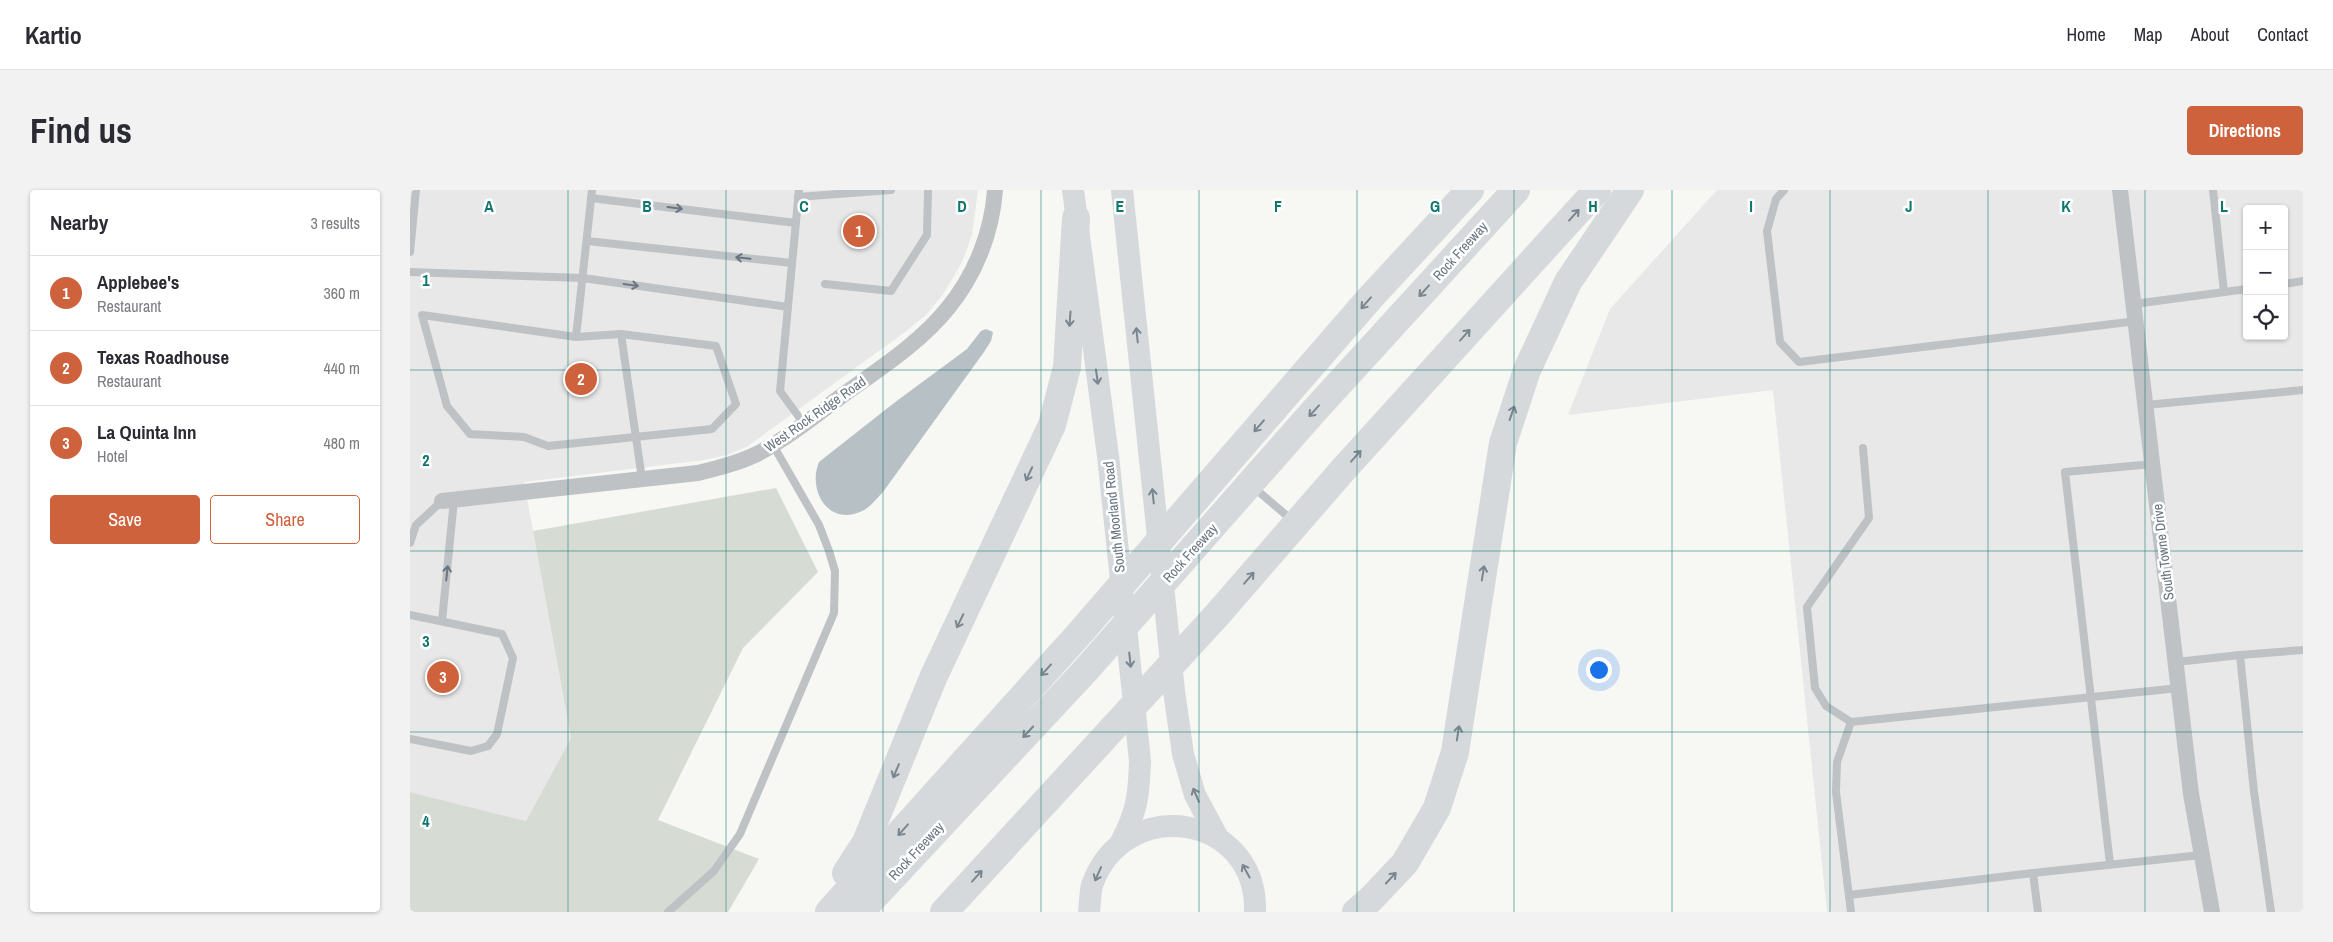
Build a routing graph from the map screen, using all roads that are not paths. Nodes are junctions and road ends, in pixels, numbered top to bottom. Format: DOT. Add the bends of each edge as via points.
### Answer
graph roads {
  1 [pos="416,190"];
  2 [pos="890,190"];
  3 [pos="928,190"];
  4 [pos="995,190"];
  5 [pos="1073,190"];
  6 [pos="1122,190"];
  7 [pos="1470,190"];
  8 [pos="1516,190"];
  9 [pos="1597,190"];
  10 [pos="1630,190"];
  11 [pos="1784,190"];
  12 [pos="2120,190"];
  13 [pos="2213,190"];
  14 [pos="592,194"];
  15 [pos="798,194"];
  16 [pos="1076,218"];
  17 [pos="796,223"];
  18 [pos="587,241"];
  19 [pos="410,252"];
  20 [pos="792,263"];
  21 [pos="410,272"];
  22 [pos="583,278"];
  23 [pos="2303,281"];
  24 [pos="2288,283"];
  25 [pos="825,284"];
  26 [pos="2243,290"];
  27 [pos="2224,292"];
  28 [pos="2134,304"];
  29 [pos="788,307"];
  30 [pos="2137,321"];
  31 [pos="622,334"];
  32 [pos="576,337"];
  33 [pos="2303,390"];
  34 [pos="2146,405"];
  35 [pos="804,424"];
  36 [pos="636,437"];
  37 [pos="773,445"];
  38 [pos="1863,448"];
  39 [pos="2153,464"];
  40 [pos="642,479"];
  41 [pos="1250,484"];
  42 [pos="448,501"];
  43 [pos="1296,524"];
  44 [pos="410,543"];
  45 [pos="410,615"];
  46 [pos="442,621"];
  47 [pos="2303,650"];
  48 [pos="2240,655"];
  49 [pos="2176,662"];
  50 [pos="2179,688"];
  51 [pos="2090,697"];
  52 [pos="1851,722"];
  53 [pos="410,739"];
  54 [pos="1218,838"];
  55 [pos="1121,842"];
  56 [pos="2201,854"];
  57 [pos="2110,864"];
  58 [pos="2033,873"];
  59 [pos="1849,894"];
  60 [pos="668,912"];
  61 [pos="820,912"];
  62 [pos="829,912"];
  63 [pos="860,912"];
  64 [pos="944,912"];
  65 [pos="1089,912"];
  66 [pos="1255,912"];
  67 [pos="1356,912"];
  68 [pos="1851,912"];
  69 [pos="2038,912"];
  70 [pos="2212,912"];
  71 [pos="2271,912"];
  1 -- 19 [label="lane"];
  2 -- 15 [label="lane"];
  3 -- 25 [label="lane" via="927,235 891,291"];
  4 -- 35 [label="street, West Rock Ridge Road" via="988,232 977,261 948,309 921,336"];
  5 -- 16 [label="main road, South Moorland Road"];
  54 -- 6 [label="main road, one-way" via="1195,795 1183,754"];
  7 -- 62 [label="highway, one-way" via="1370,298 1079,634"];
  8 -- 41 [label="highway, Rock Freeway, one-way"];
  43 -- 9 [label="highway, one-way"];
  67 -- 10 [label="highway, one-way" via="1405,863 1437,808 1455,752 1503,443 1527,370 1568,282"];
  11 -- 30 [label="lane" via="1776,199 1767,231 1780,342 1799,362"];
  12 -- 28 [label="street, South Towne Drive"];
  13 -- 27 [label="lane"];
  14 -- 17 [label="lane, one-way"];
  14 -- 18 [label="lane"];
  15 -- 17 [label="lane"];
  16 -- 55 [label="main road, South Moorland Road, one-way" via="1108,456 1140,761 1139,797"];
  16 -- 61 [label="highway, one-way" via="1067,367 1052,425 934,678 866,842"];
  17 -- 20 [label="lane"];
  20 -- 18 [label="lane, one-way"];
  18 -- 22 [label="lane"];
  20 -- 29 [label="lane"];
  21 -- 22 [label="lane"];
  22 -- 29 [label="lane, one-way"];
  22 -- 32 [label="lane"];
  23 -- 24 [label="lane"];
  26 -- 27 [label="lane"];
  27 -- 28 [label="lane"];
  28 -- 30 [label="street, South Towne Drive"];
  29 -- 35 [label="lane" via="780,391"];
  30 -- 34 [label="street, South Towne Drive"];
  31 -- 32 [label="lane"];
  31 -- 36 [label="lane"];
  31 -- 36 [label="lane" via="716,346 736,404 712,429"];
  32 -- 36 [label="lane" via="422,315 447,406 470,434 524,437 548,446"];
  33 -- 34 [label="lane"];
  34 -- 39 [label="street, South Towne Drive"];
  35 -- 37 [label="street, West Rock Ridge Road"];
  36 -- 40 [label="lane"];
  37 -- 40 [label="street, West Rock Ridge Road" via="738,462 705,471"];
  37 -- 60 [label="lane" via="823,533 835,570 834,612 740,834 714,872"];
  38 -- 52 [label="lane" via="1869,518 1807,607 1815,688 1826,706"];
  39 -- 49 [label="street, South Towne Drive"];
  39 -- 51 [label="lane" via="2066,472"];
  40 -- 42 [label="street, West Rock Ridge Road"];
  41 -- 43 [label="lane"];
  41 -- 63 [label="highway, Rock Freeway, one-way" via="1085,671"];
  42 -- 44 [label="lane" via="416,525"];
  46 -- 42 [label="lane, one-way"];
  64 -- 43 [label="highway, one-way" via="1217,615"];
  45 -- 46 [label="lane"];
  46 -- 53 [label="lane" via="502,634 513,658 497,734 488,746 471,751"];
  47 -- 48 [label="lane"];
  48 -- 49 [label="lane"];
  48 -- 71 [label="lane" via="2254,792"];
  49 -- 50 [label="street, South Towne Drive"];
  50 -- 51 [label="lane"];
  50 -- 56 [label="street, South Towne Drive"];
  51 -- 52 [label="lane"];
  51 -- 57 [label="lane"];
  52 -- 59 [label="lane" via="1837,762 1836,792"];
  54 -- 55 [label="main road" via="1195,828 1169,825 1144,830"];
  66 -- 54 [label="main road, one-way" via="1256,898 1249,875 1236,854"];
  55 -- 65 [label="main road, one-way" via="1103,862 1092,887"];
  56 -- 57 [label="lane"];
  56 -- 70 [label="street, South Towne Drive"];
  57 -- 58 [label="lane"];
  58 -- 59 [label="lane"];
  58 -- 69 [label="lane"];
  59 -- 68 [label="lane"];
}
